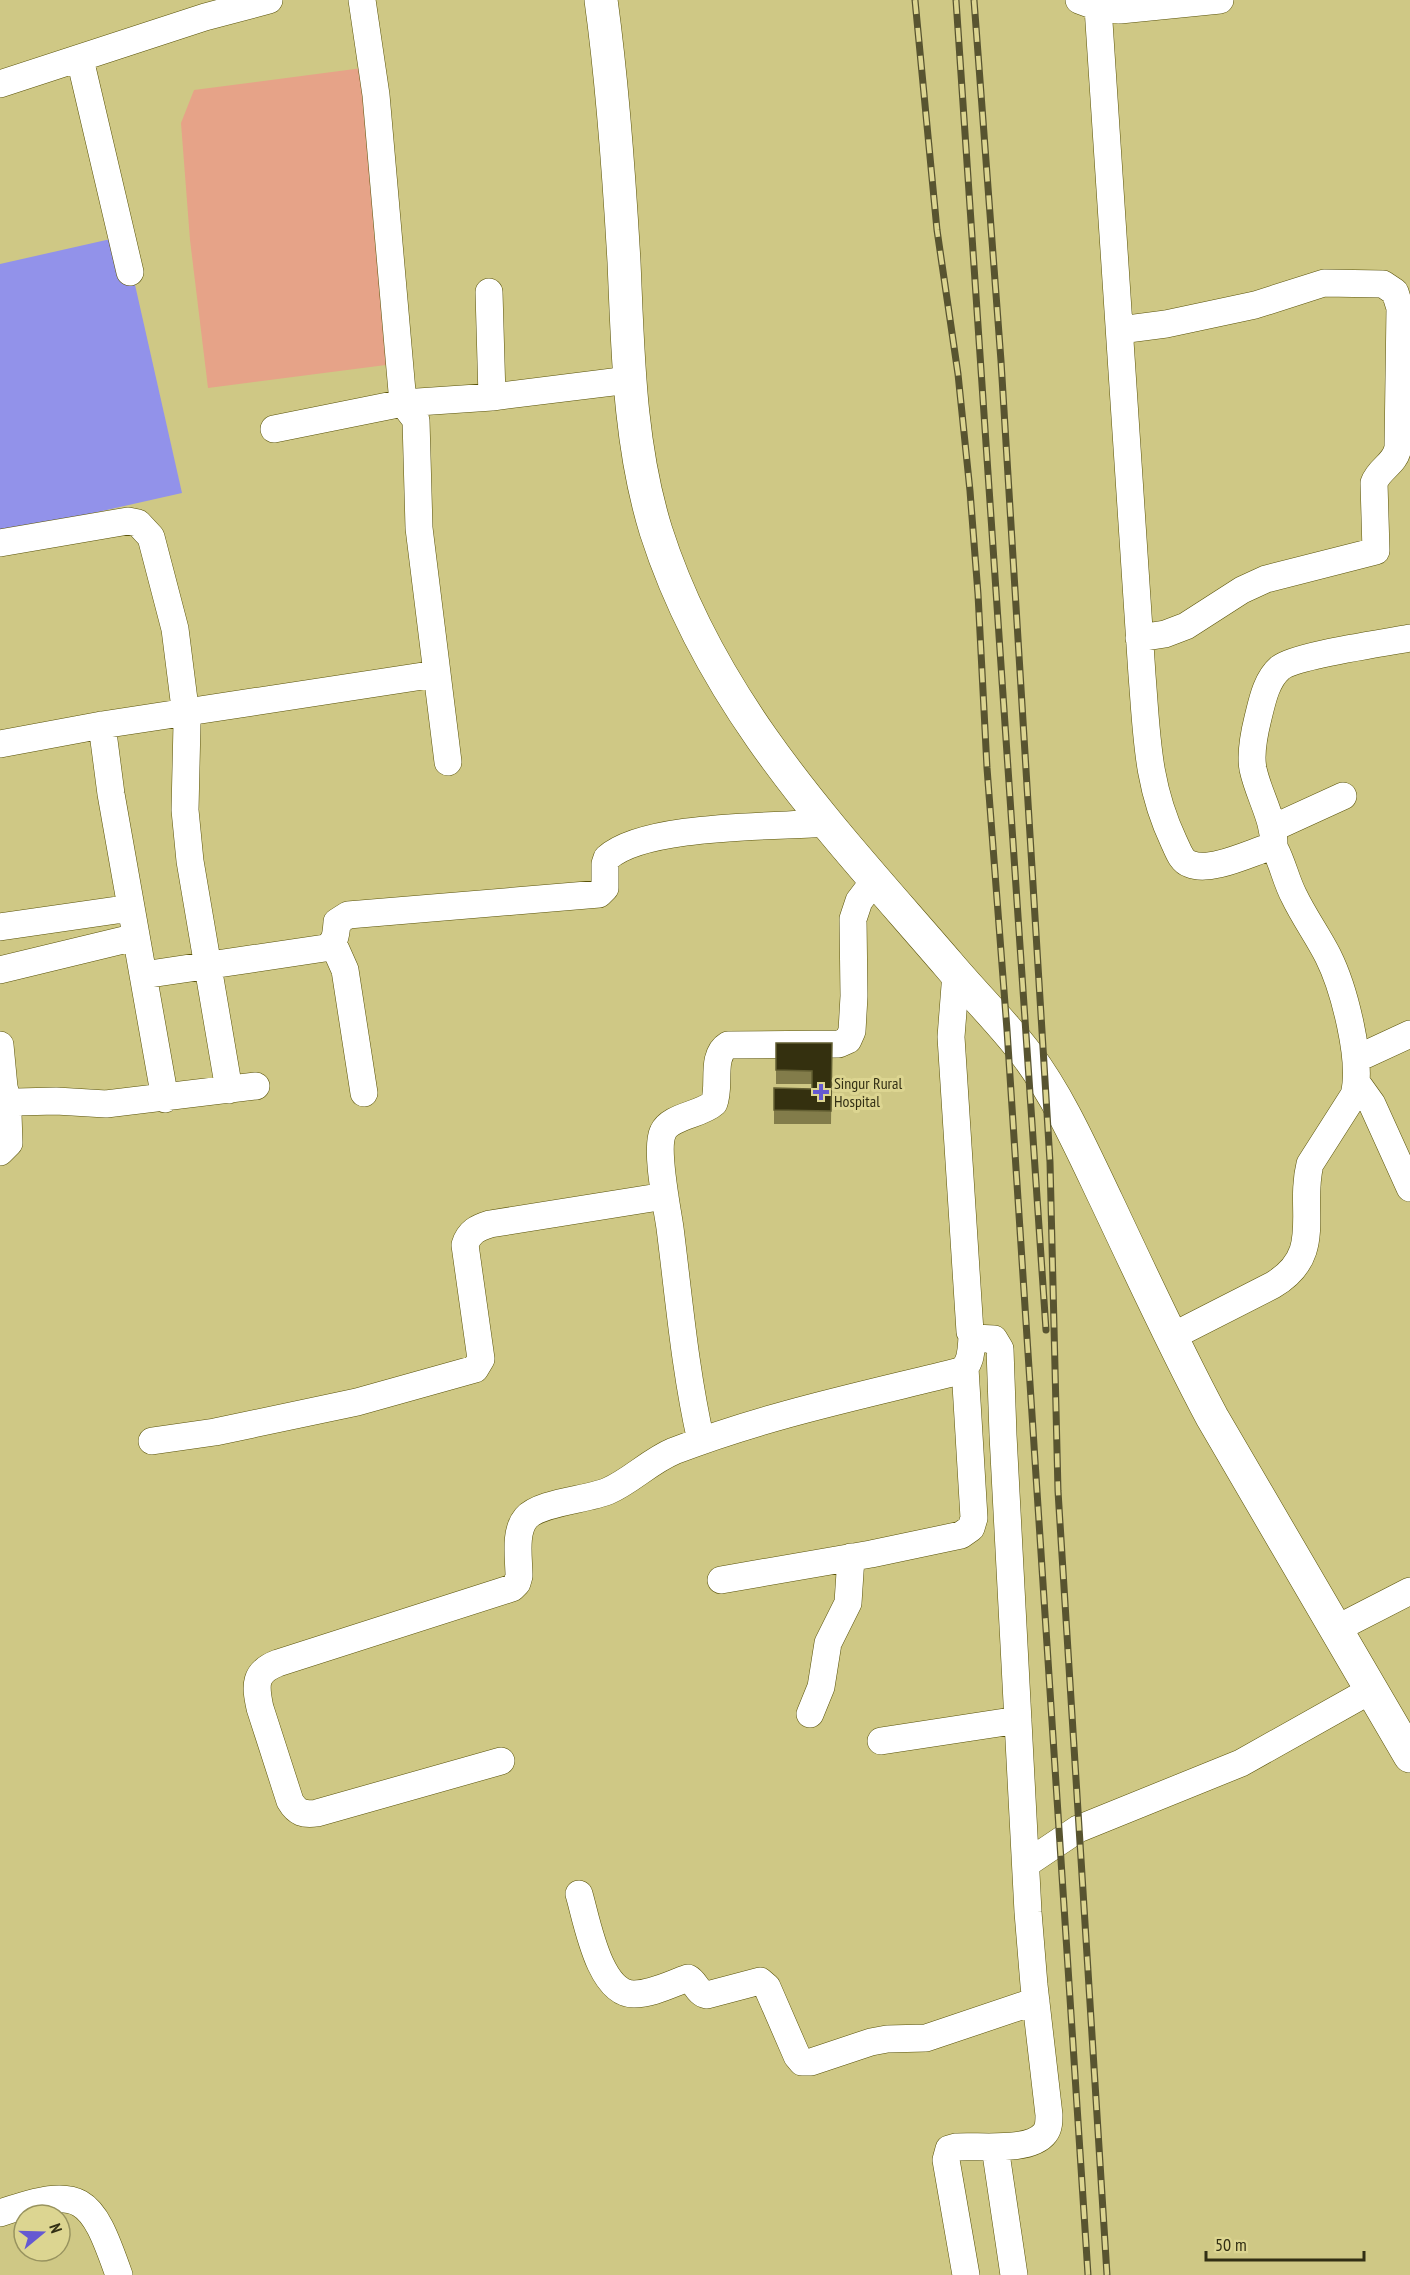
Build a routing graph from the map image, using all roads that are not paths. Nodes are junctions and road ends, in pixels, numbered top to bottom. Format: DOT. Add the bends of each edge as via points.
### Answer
graph roads {
  1 [pos="269,0"];
  2 [pos="362,0"];
  3 [pos="601,0"];
  4 [pos="1220,0"];
  5 [pos="1097,4"];
  6 [pos="207,9"];
  7 [pos="80,59"];
  8 [pos="2,76"];
  9 [pos="130,272"];
  10 [pos="489,292"];
  11 [pos="1120,330"];
  12 [pos="629,380"];
  13 [pos="492,397"];
  14 [pos="404,404"];
  15 [pos="1404,414"];
  16 [pos="274,429"];
  17 [pos="0,543"];
  18 [pos="1139,638"];
  19 [pos="1410,638"];
  20 [pos="436,674"];
  21 [pos="186,713"];
  22 [pos="102,725"];
  23 [pos="0,744"];
  24 [pos="448,762"];
  25 [pos="1343,796"];
  26 [pos="826,824"];
  27 [pos="1274,838"];
  28 [pos="875,880"];
  29 [pos="131,908"];
  30 [pos="0,927"];
  31 [pos="136,937"];
  32 [pos="333,943"];
  33 [pos="208,964"];
  34 [pos="0,970"];
  35 [pos="956,974"];
  36 [pos="143,975"];
  37 [pos="1410,1034"];
  38 [pos="0,1048"];
  39 [pos="1357,1071"];
  40 [pos="256,1086"];
  41 [pos="229,1090"];
  42 [pos="364,1093"];
  43 [pos="165,1099"];
  44 [pos="9,1108"];
  45 [pos="0,1152"];
  46 [pos="1410,1188"];
  47 [pos="665,1196"];
  48 [pos="972,1337"];
  49 [pos="1171,1337"];
  50 [pos="965,1368"];
  51 [pos="152,1441"];
  52 [pos="701,1442"];
  53 [pos="851,1557"];
  54 [pos="721,1580"];
  55 [pos="1410,1591"];
  56 [pos="1336,1629"];
  57 [pos="1371,1690"];
  58 [pos="810,1714"];
  59 [pos="1018,1720"];
  60 [pos="881,1741"];
  61 [pos="1410,1756"];
  62 [pos="501,1761"];
  63 [pos="1026,1864"];
  64 [pos="579,1894"];
  65 [pos="1036,2001"];
  66 [pos="995,2147"];
  67 [pos="0,2213"];
  68 [pos="119,2275"];
  69 [pos="966,2275"];
  70 [pos="1014,2275"];
  1 -- 6 [label="street"];
  2 -- 14 [label="street" via="376,95"];
  3 -- 12 [label="main road" via="615,112"];
  4 -- 5 [label="street" via="1120,10"];
  5 -- 11 [label="street"];
  6 -- 7 [label="street"];
  7 -- 8 [label="street"];
  7 -- 9 [label="street"];
  10 -- 13 [label="street"];
  11 -- 15 [label="street" via="1255,305 1324,283 1383,284 1395,292 1400,308"];
  11 -- 18 [label="street"];
  12 -- 13 [label="street"];
  12 -- 26 [label="main road" via="642,483 683,604 710,659 744,714"];
  13 -- 14 [label="street"];
  14 -- 16 [label="street"];
  14 -- 20 [label="street" via="416,420 419,528"];
  15 -- 18 [label="street" via="1397,454 1375,478 1376,551 1266,579 1186,626"];
  17 -- 21 [label="street" via="128,521 146,529 175,629"];
  18 -- 27 [label="street" via="1152,780 1159,807 1184,860 1208,866 1270,847"];
  19 -- 27 [label="street" via="1299,660 1274,675 1261,704 1252,758"];
  20 -- 21 [label="street"];
  20 -- 24 [label="street"];
  21 -- 22 [label="street"];
  21 -- 33 [label="street" via="187,836"];
  22 -- 23 [label="street"];
  22 -- 29 [label="street"];
  25 -- 27 [label="street"];
  26 -- 28 [label="main road"];
  26 -- 32 [label="street" via="660,836 635,843 607,858 605,888 599,894 348,915 338,922"];
  27 -- 39 [label="street" via="1294,897 1334,969"];
  28 -- 35 [label="main road"];
  28 -- 47 [label="street" via="859,901 853,919 851,1036 839,1044 724,1047 719,1055 714,1103 670,1123 662,1133"];
  29 -- 30 [label="street"];
  29 -- 31 [label="street"];
  31 -- 34 [label="street"];
  31 -- 36 [label="street"];
  32 -- 33 [label="street" via="325,948"];
  32 -- 42 [label="street" via="345,970"];
  33 -- 36 [label="street"];
  33 -- 41 [label="street"];
  35 -- 48 [label="street" via="951,1037 953,1095"];
  35 -- 49 [label="main road" via="1007,1030 1044,1080 1090,1166"];
  36 -- 43 [label="street"];
  37 -- 39 [label="street"];
  38 -- 44 [label="street"];
  39 -- 46 [label="street"];
  39 -- 49 [label="street" via="1354,1095 1310,1164 1306,1240 1299,1262 1273,1285"];
  40 -- 41 [label="street"];
  41 -- 43 [label="street"];
  43 -- 44 [label="street" via="106,1104 22,1101"];
  44 -- 45 [label="street" via="9,1143"];
  47 -- 51 [label="street" via="490,1224 471,1233 465,1245 481,1359 475,1370 347,1405"];
  47 -- 52 [label="street" via="687,1371"];
  48 -- 50 [label="street"];
  48 -- 59 [label="street" via="994,1339 1000,1349"];
  49 -- 56 [label="main road" via="1224,1438"];
  50 -- 52 [label="street" via="769,1418"];
  50 -- 53 [label="street" via="975,1518 971,1528 961,1535"];
  52 -- 62 [label="street" via="662,1457 606,1492 532,1513 521,1526 519,1576 512,1588 278,1663 263,1670 259,1677 260,1708 290,1801 303,1814"];
  53 -- 54 [label="street"];
  53 -- 58 [label="street" via="848,1603 828,1643 821,1687"];
  55 -- 56 [label="street"];
  56 -- 57 [label="main road"];
  57 -- 61 [label="main road"];
  57 -- 63 [label="street" via="1240,1763 1078,1829"];
  59 -- 60 [label="street"];
  59 -- 63 [label="street"];
  63 -- 65 [label="street"];
  64 -- 65 [label="street" via="598,1957 614,1986 637,1994 688,1978 707,1995 760,1981 802,2062 871,2042 926,2038"];
  65 -- 66 [label="street" via="1049,2123 1040,2138"];
  66 -- 69 [label="street" via="956,2146 946,2154"];
  66 -- 70 [label="street"];
  67 -- 68 [label="street" via="45,2199 75,2200 100,2226"];
}
